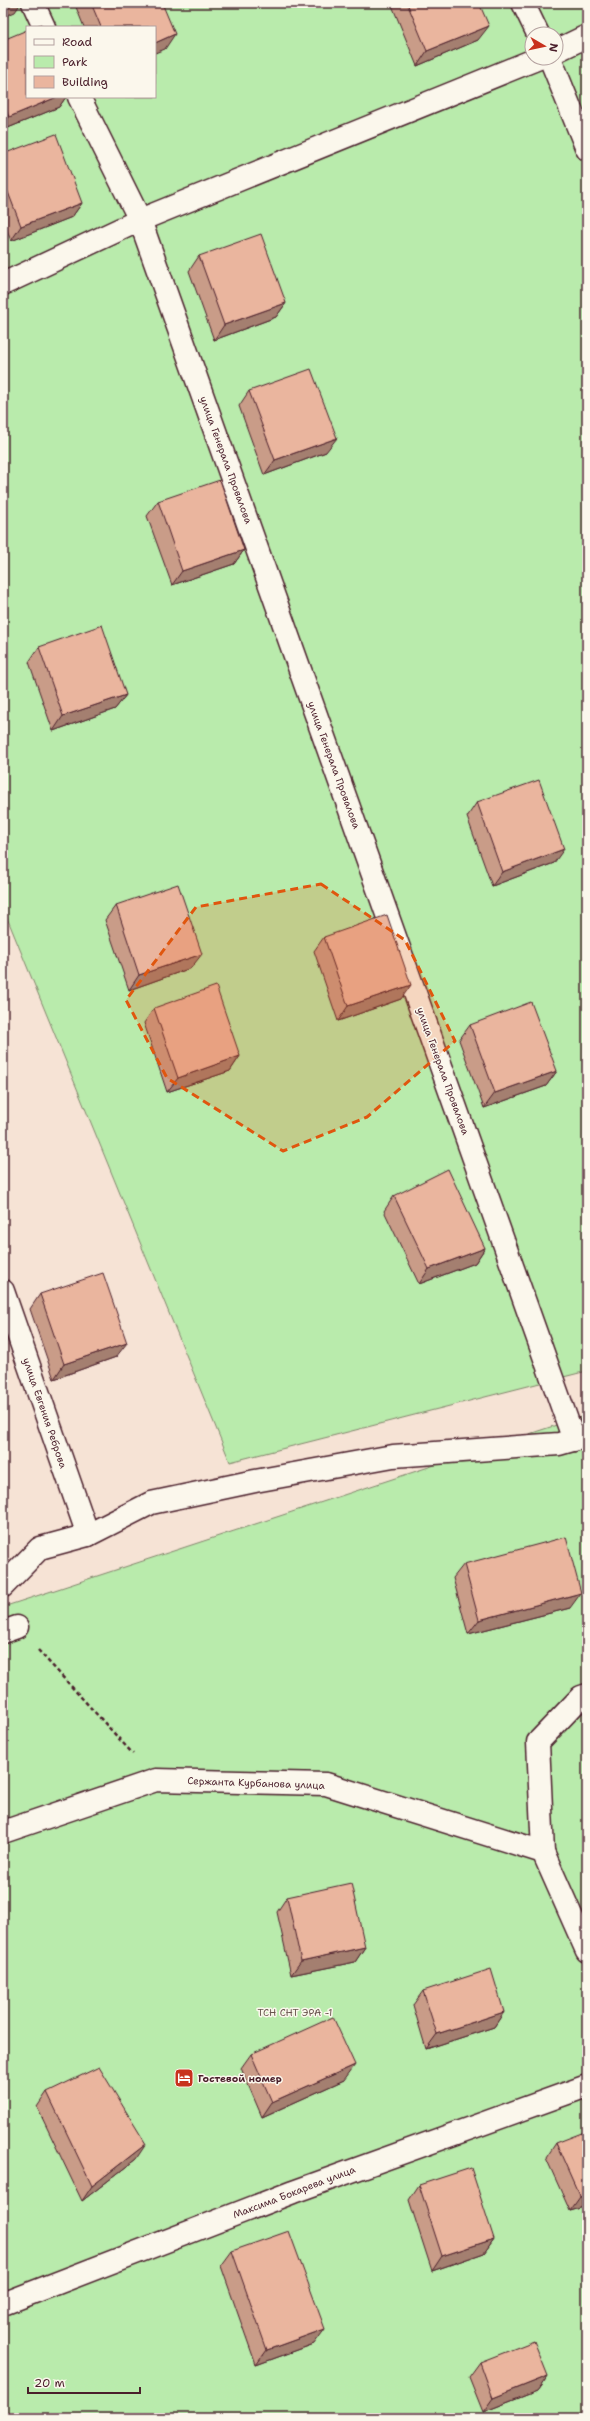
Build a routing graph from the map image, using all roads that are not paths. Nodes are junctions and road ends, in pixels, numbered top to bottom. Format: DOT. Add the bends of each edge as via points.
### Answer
graph roads {
  1 [pos="33,3"];
  2 [pos="523,3"];
  3 [pos="44,26"];
  4 [pos="534,26"];
  5 [pos="587,36"];
  6 [pos="564,47"];
  7 [pos="524,64"];
  8 [pos="553,66"];
  9 [pos="79,98"];
  10 [pos="587,149"];
  11 [pos="140,220"];
  12 [pos="3,284"];
  13 [pos="3,1291"];
  14 [pos="581,1438"];
  15 [pos="88,1535"];
  16 [pos="3,1586"];
  17 [pos="587,1696"];
  18 [pos="3,1832"];
  19 [pos="543,1852"];
  20 [pos="587,1951"];
  21 [pos="587,2086"];
  22 [pos="3,2304"];
  1 -- 3 [label="street"];
  2 -- 4 [label="street"];
  5 -- 6 [label="street"];
  7 -- 11 [label="street"];
  8 -- 10 [label="street"];
  9 -- 11 [label="street, улица Генерала Провалова"];
  11 -- 12 [label="street"];
  11 -- 14 [label="street, улица Генерала Провалова"];
  13 -- 15 [label="street, улица Евгения Реброва"];
  14 -- 15 [label="street" via="559,1444 393,1456 255,1481 151,1503"];
  15 -- 16 [label="street" via="40,1548"];
  17 -- 19 [label="street" via="581,1697 538,1742"];
  18 -- 19 [label="street, Сержанта Курбанова улица" via="156,1780 326,1784"];
  19 -- 20 [label="street"];
  21 -- 22 [label="street, Максима Бокарева улица" via="293,2192"];
}
